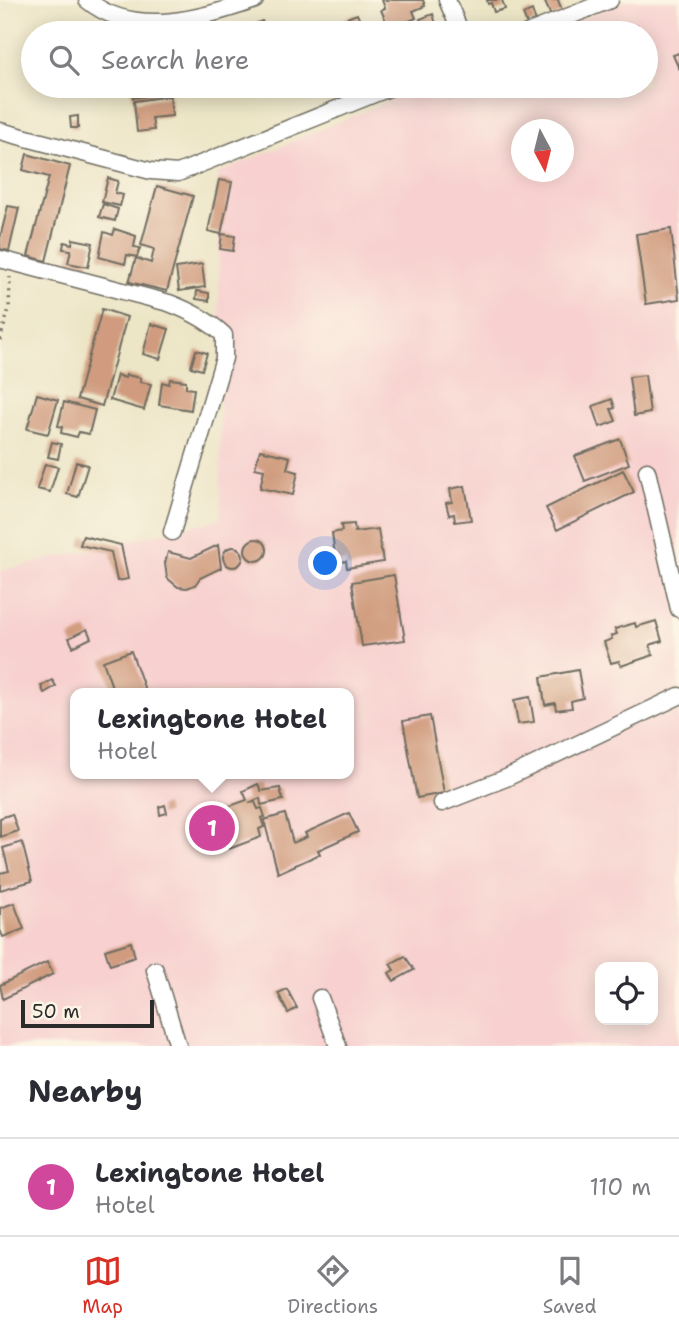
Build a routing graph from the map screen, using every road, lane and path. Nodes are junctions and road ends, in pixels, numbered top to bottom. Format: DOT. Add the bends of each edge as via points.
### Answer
graph roads {
  1 [pos="87,0"];
  2 [pos="255,0"];
  3 [pos="447,0"];
  4 [pos="610,0"];
  5 [pos="147,21"];
  6 [pos="164,21"];
  7 [pos="456,21"];
  8 [pos="557,21"];
  9 [pos="364,98"];
  10 [pos="0,131"];
  11 [pos="4,260"];
  12 [pos="0,340"];
  13 [pos="647,471"];
  14 [pos="172,532"];
  15 [pos="679,609"];
  16 [pos="679,696"];
  17 [pos="442,803"];
  18 [pos="155,970"];
  19 [pos="320,999"];
  20 [pos="178,1046"];
  21 [pos="338,1046"];
  1 -- 5 [label="street" via="97,8"];
  2 -- 6 [label="street" via="202,18"];
  3 -- 7 [label="street"];
  4 -- 8 [label="street"];
  9 -- 10 [label="street" via="178,173 150,171"];
  11 -- 12 [label="path" via="9,309"];
  11 -- 14 [label="street" via="169,303 192,312 224,335 224,358"];
  13 -- 15 [label="street"];
  16 -- 17 [label="street" via="506,778"];
  18 -- 20 [label="street"];
  19 -- 21 [label="street"];
}
